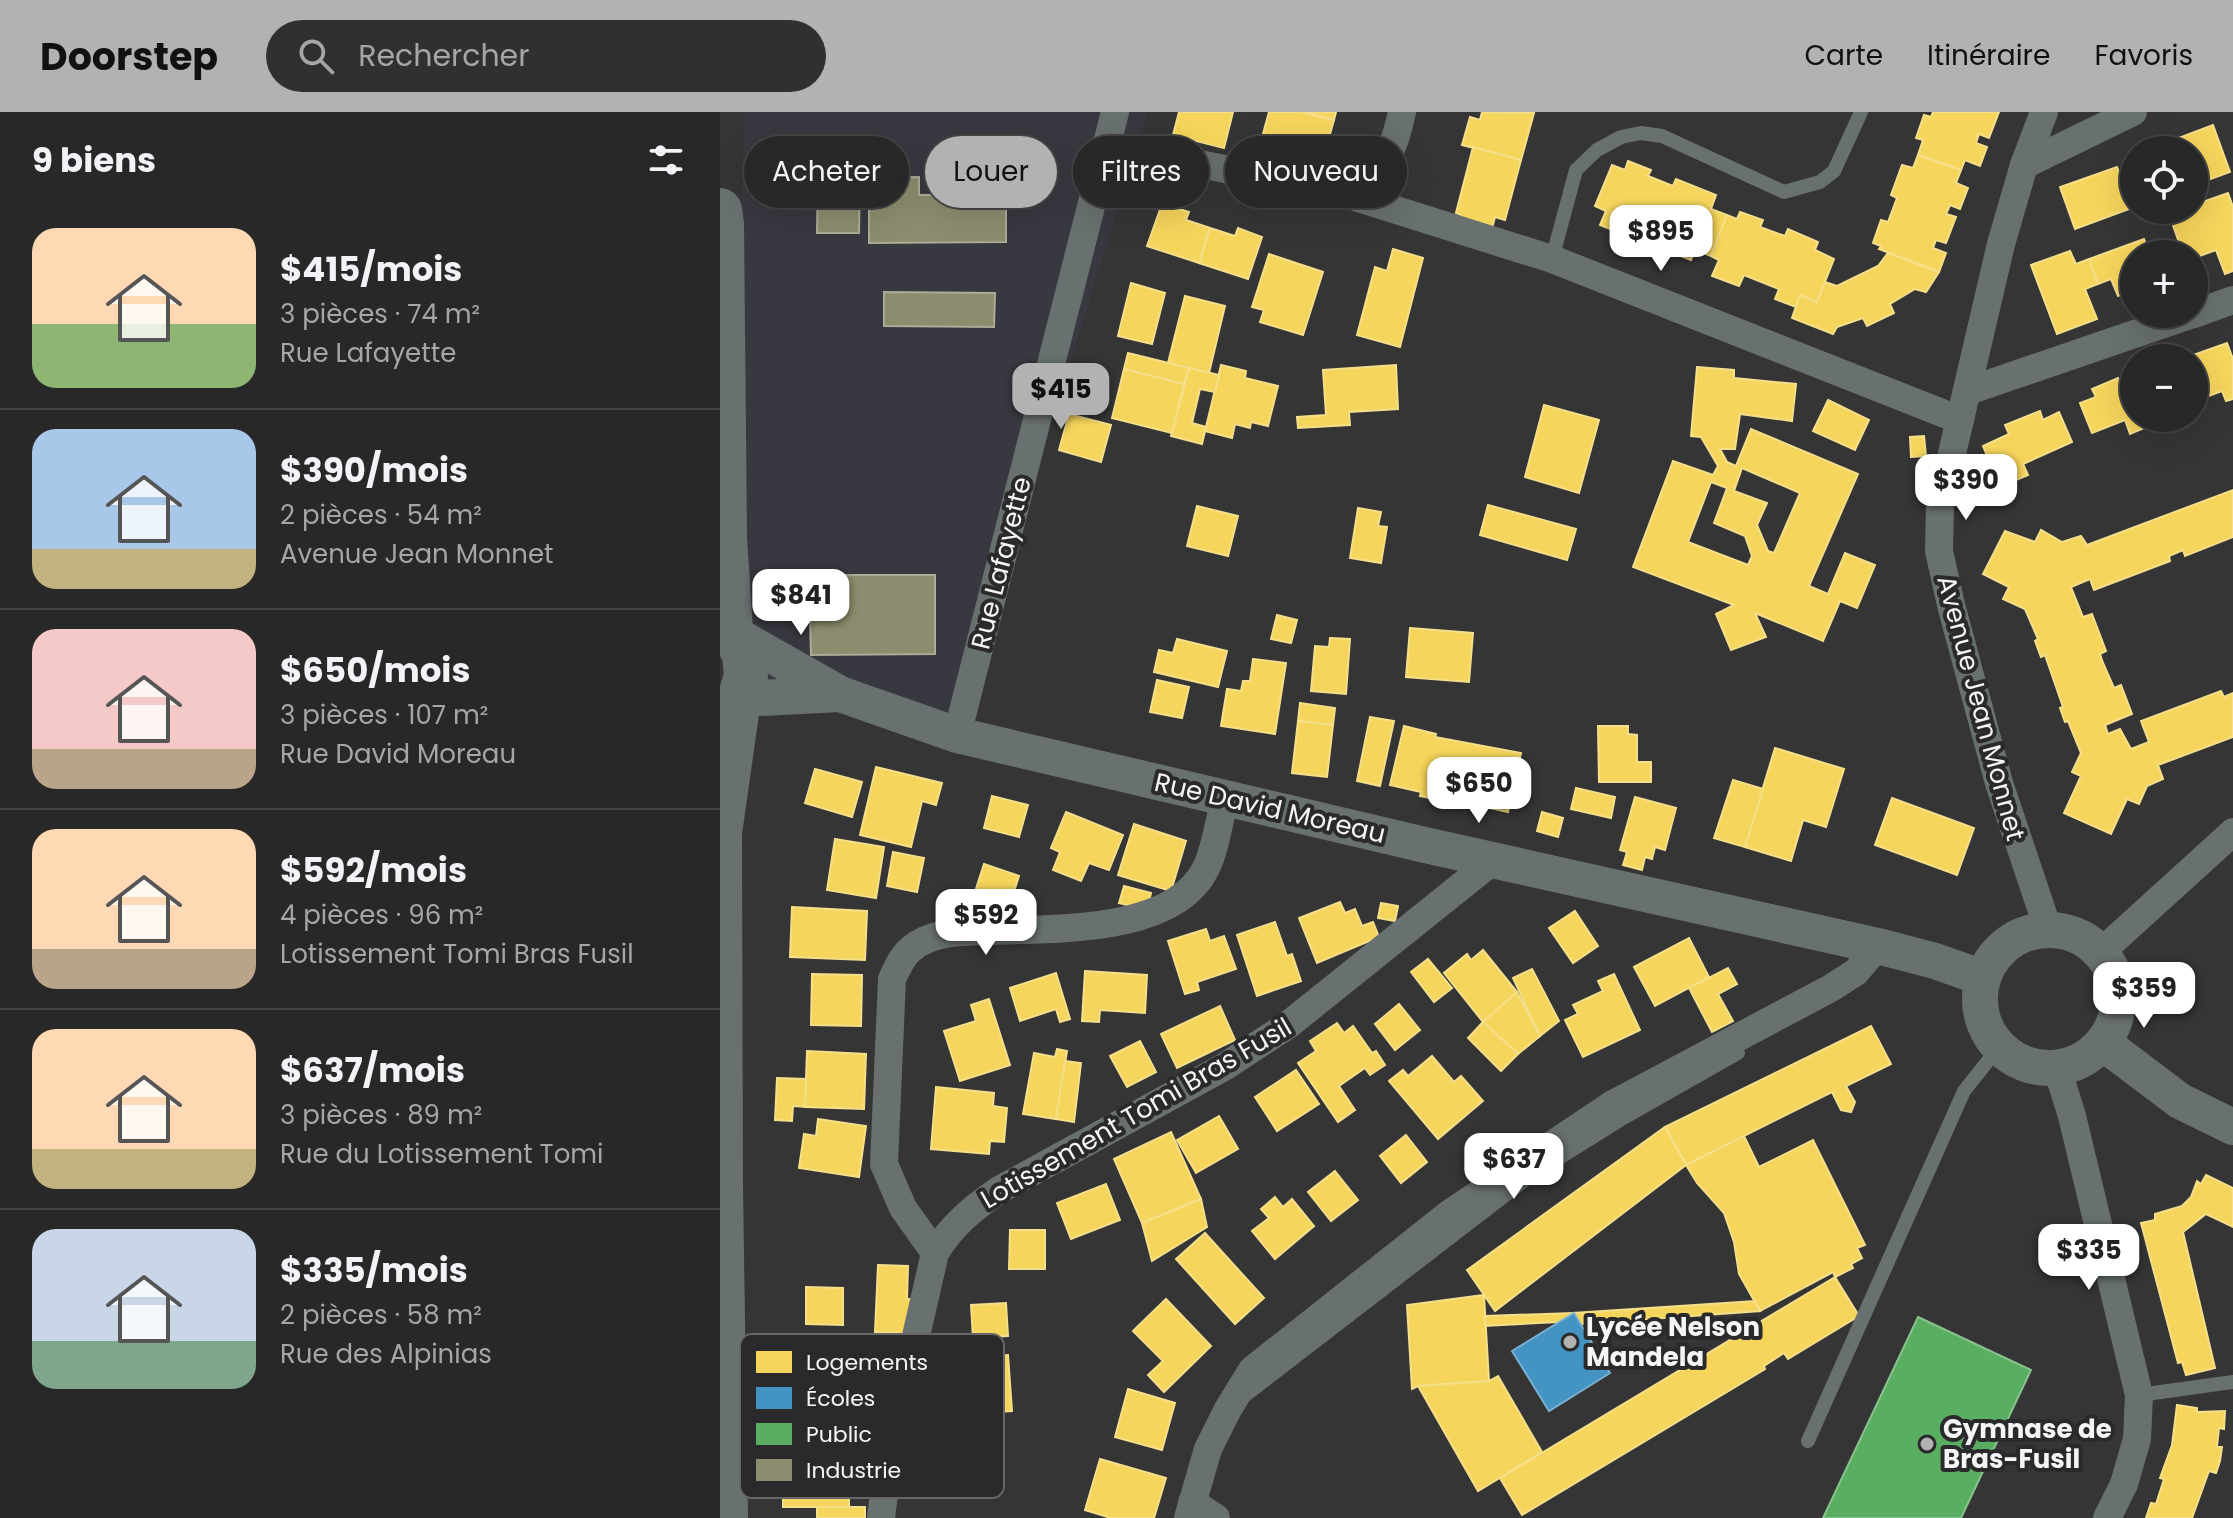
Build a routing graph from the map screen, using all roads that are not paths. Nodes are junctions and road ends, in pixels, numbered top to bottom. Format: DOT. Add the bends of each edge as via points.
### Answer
graph roads {
  1 [pos="1115,112"];
  2 [pos="1402,112"];
  3 [pos="1861,112"];
  4 [pos="2044,112"];
  5 [pos="2133,112"];
  6 [pos="1108,136"];
  7 [pos="1396,136"];
  8 [pos="2024,165"];
  9 [pos="1089,208"];
  10 [pos="1390,208"];
  11 [pos="720,210"];
  12 [pos="1552,259"];
  13 [pos="2233,300"];
  14 [pos="2208,309"];
  15 [pos="2153,328"];
  16 [pos="1968,391"];
  17 [pos="1960,420"];
  18 [pos="723,530"];
  19 [pos="726,628"];
  20 [pos="840,694"];
  21 [pos="730,709"];
  22 [pos="957,735"];
  23 [pos="1225,797"];
  24 [pos="720,832"];
  25 [pos="2233,832"];
  26 [pos="1495,859"];
  27 [pos="2048,929"];
  28 [pos="1878,946"];
  29 [pos="2101,952"];
  30 [pos="1983,978"];
  31 [pos="2103,1043"];
  32 [pos="1999,1047"];
  33 [pos="2057,1068"];
  34 [pos="2233,1127"];
  35 [pos="720,1186"];
  36 [pos="935,1253"];
  37 [pos="916,1334"];
  38 [pos="2233,1382"];
  39 [pos="2139,1395"];
  40 [pos="1808,1441"];
  41 [pos="884,1498"];
  42 [pos="1190,1510"];
  43 [pos="726,1518"];
  44 [pos="881,1518"];
  45 [pos="1216,1518"];
  46 [pos="2107,1518"];
  1 -- 6 [label="street, Rue Lafayette"];
  2 -- 7 [label="street"];
  3 -- 12 [label="lane" via="1834,171 1820,182 1784,192 1662,136 1621,137 1576,170"];
  4 -- 8 [label="street, Avenue Jean Monnet"];
  5 -- 8 [label="street"];
  8 -- 16 [label="street, Avenue Jean Monnet"];
  9 -- 22 [label="street, Rue Lafayette"];
  10 -- 12 [label="street"];
  11 -- 18 [label="main road"];
  12 -- 17 [label="street"];
  13 -- 14 [label="street"];
  15 -- 16 [label="street"];
  16 -- 17 [label="street, Avenue Jean Monnet"];
  17 -- 27 [label="street, Avenue Jean Monnet" via="1940,505 1939,551 1999,783"];
  18 -- 19 [label="main road"];
  19 -- 20 [label="street, Rue David Moreau"];
  19 -- 21 [label="main road" via="744,653 746,676"];
  20 -- 21 [label="street, Rue David Moreau"];
  20 -- 22 [label="street, Rue David Moreau"];
  21 -- 24 [label="main road"];
  22 -- 23 [label="street, Rue David Moreau"];
  23 -- 26 [label="street, Rue David Moreau"];
  23 -- 36 [label="street" via="1207,868 1191,890 1158,910 1110,925 948,933 911,948 900,963 892,979 884,1164 903,1208"];
  24 -- 35 [label="main road"];
  25 -- 29 [label="street"];
  26 -- 28 [label="street, Rue David Moreau"];
  26 -- 36 [label="street, Lotissement Tomi Bras Fusil" via="1288,1025 1224,1067 999,1190 949,1229"];
  27 -- 29 [label="street" via="2075,934"];
  27 -- 30 [label="street" via="2017,937 1998,952"];
  28 -- 30 [label="street, Rue David Moreau"];
  28 -- 42 [label="street" via="1856,972 1831,988 1613,1104 1449,1214 1252,1370 1208,1449"];
  29 -- 31 [label="street" via="2119,994 2115,1022"];
  30 -- 32 [label="street" via="1980,1003 1987,1030"];
  31 -- 33 [label="street" via="2080,1062"];
  31 -- 34 [label="street" via="2180,1101"];
  32 -- 33 [label="street" via="2027,1065"];
  32 -- 40 [label="lane" via="1964,1091"];
  33 -- 39 [label="street"];
  35 -- 43 [label="main road"];
  36 -- 37 [label="street, Lotissement Tomi Bras Fusil"];
  38 -- 39 [label="lane"];
  39 -- 46 [label="street" via="2137,1439"];
  41 -- 44 [label="street, Lotissement Tomi Bras Fusil"];
  42 -- 45 [label="street"];
}
